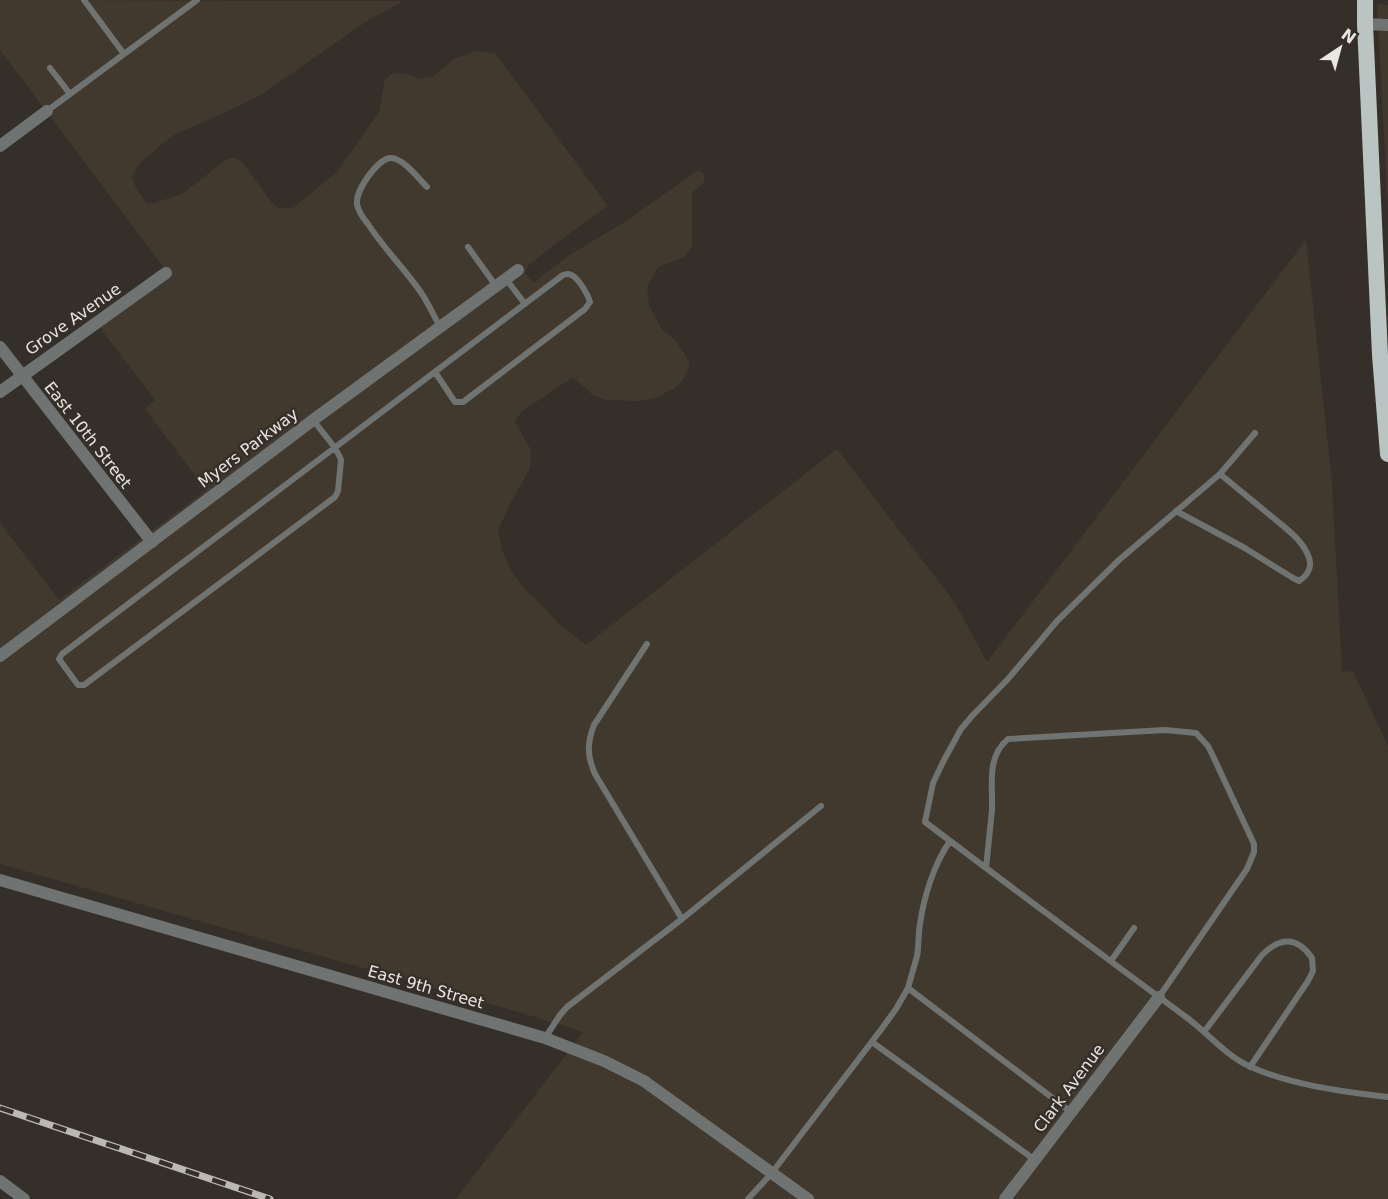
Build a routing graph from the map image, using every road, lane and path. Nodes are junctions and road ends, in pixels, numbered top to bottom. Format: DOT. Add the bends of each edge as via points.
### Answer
graph roads {
  1 [pos="84,0"];
  2 [pos="197,0"];
  3 [pos="1365,0"];
  4 [pos="1365,24"];
  5 [pos="1388,25"];
  6 [pos="124,54"];
  7 [pos="51,68"];
  8 [pos="70,94"];
  9 [pos="47,111"];
  10 [pos="0,146"];
  11 [pos="427,187"];
  12 [pos="468,247"];
  13 [pos="518,270"];
  14 [pos="166,273"];
  15 [pos="501,282"];
  16 [pos="525,304"];
  17 [pos="440,327"];
  18 [pos="0,347"];
  19 [pos="435,372"];
  20 [pos="21,376"];
  21 [pos="0,393"];
  22 [pos="313,420"];
  23 [pos="1256,433"];
  24 [pos="334,448"];
  25 [pos="1388,454"];
  26 [pos="1220,474"];
  27 [pos="1176,511"];
  28 [pos="152,542"];
  29 [pos="647,644"];
  30 [pos="0,656"];
  31 [pos="821,806"];
  32 [pos="950,841"];
  33 [pos="986,868"];
  34 [pos="0,880"];
  35 [pos="682,919"];
  36 [pos="1134,928"];
  37 [pos="1111,961"];
  38 [pos="908,988"];
  39 [pos="1159,997"];
  40 [pos="1204,1032"];
  41 [pos="545,1038"];
  42 [pos="872,1042"];
  43 [pos="1250,1067"];
  44 [pos="1388,1096"];
  45 [pos="1071,1112"];
  46 [pos="1035,1160"];
  47 [pos="771,1174"];
  48 [pos="0,1181"];
  49 [pos="24,1199"];
  50 [pos="748,1199"];
  51 [pos="808,1199"];
  52 [pos="1005,1199"];
  1 -- 6 [label="lane"];
  2 -- 6 [label="lane"];
  3 -- 4 [label="highway"];
  4 -- 5 [label="street"];
  4 -- 25 [label="highway"];
  6 -- 8 [label="lane"];
  7 -- 8 [label="lane"];
  8 -- 9 [label="lane"];
  9 -- 10 [label="street"];
  11 -- 17 [label="lane" via="407,166 391,158 364,182 357,202 372,231 422,294"];
  12 -- 15 [label="lane"];
  13 -- 15 [label="street, Myers Parkway"];
  14 -- 20 [label="street, Grove Avenue"];
  15 -- 16 [label="lane"];
  15 -- 17 [label="street, Myers Parkway"];
  16 -- 19 [label="lane"];
  16 -- 19 [label="lane" via="568,274 574,276 590,302 463,402 455,402"];
  17 -- 22 [label="street, Myers Parkway"];
  18 -- 20 [label="street, East 10th Street"];
  19 -- 24 [label="lane"];
  20 -- 21 [label="street, Grove Avenue"];
  20 -- 28 [label="street, East 10th Street"];
  22 -- 24 [label="lane"];
  22 -- 28 [label="street, Myers Parkway"];
  23 -- 26 [label="lane"];
  24 -- 24 [label="lane" via="341,460 335,497 84,686 78,685 59,658 62,654"];
  26 -- 27 [label="lane"];
  26 -- 27 [label="lane" via="1300,543 1310,560 1306,577 1293,578"];
  27 -- 32 [label="lane" via="1057,621 961,729 933,783 925,822"];
  28 -- 30 [label="street, Myers Parkway"];
  29 -- 35 [label="lane" via="594,725 588,747 596,774"];
  31 -- 35 [label="lane"];
  32 -- 33 [label="lane"];
  32 -- 38 [label="lane" via="926,896 918,954"];
  33 -- 37 [label="lane"];
  33 -- 39 [label="lane" via="991,774 1002,743 1008,738 1165,730 1196,734 1212,754 1254,844 1254,852"];
  34 -- 41 [label="street, East 9th Street"];
  35 -- 41 [label="lane" via="567,1007"];
  36 -- 37 [label="lane"];
  37 -- 39 [label="lane"];
  38 -- 42 [label="lane"];
  38 -- 45 [label="lane"];
  39 -- 40 [label="lane"];
  39 -- 45 [label="street, Clark Avenue"];
  40 -- 43 [label="lane"];
  40 -- 43 [label="lane" via="1271,946 1293,942 1302,947 1312,958 1313,971"];
  41 -- 47 [label="street, East 9th Street" via="644,1081"];
  42 -- 46 [label="lane"];
  42 -- 47 [label="lane"];
  43 -- 44 [label="lane" via="1347,1092"];
  45 -- 46 [label="street, Clark Avenue"];
  46 -- 52 [label="street, Clark Avenue"];
  47 -- 50 [label="lane"];
  47 -- 51 [label="street, East 9th Street"];
  48 -- 49 [label="street"];
}
